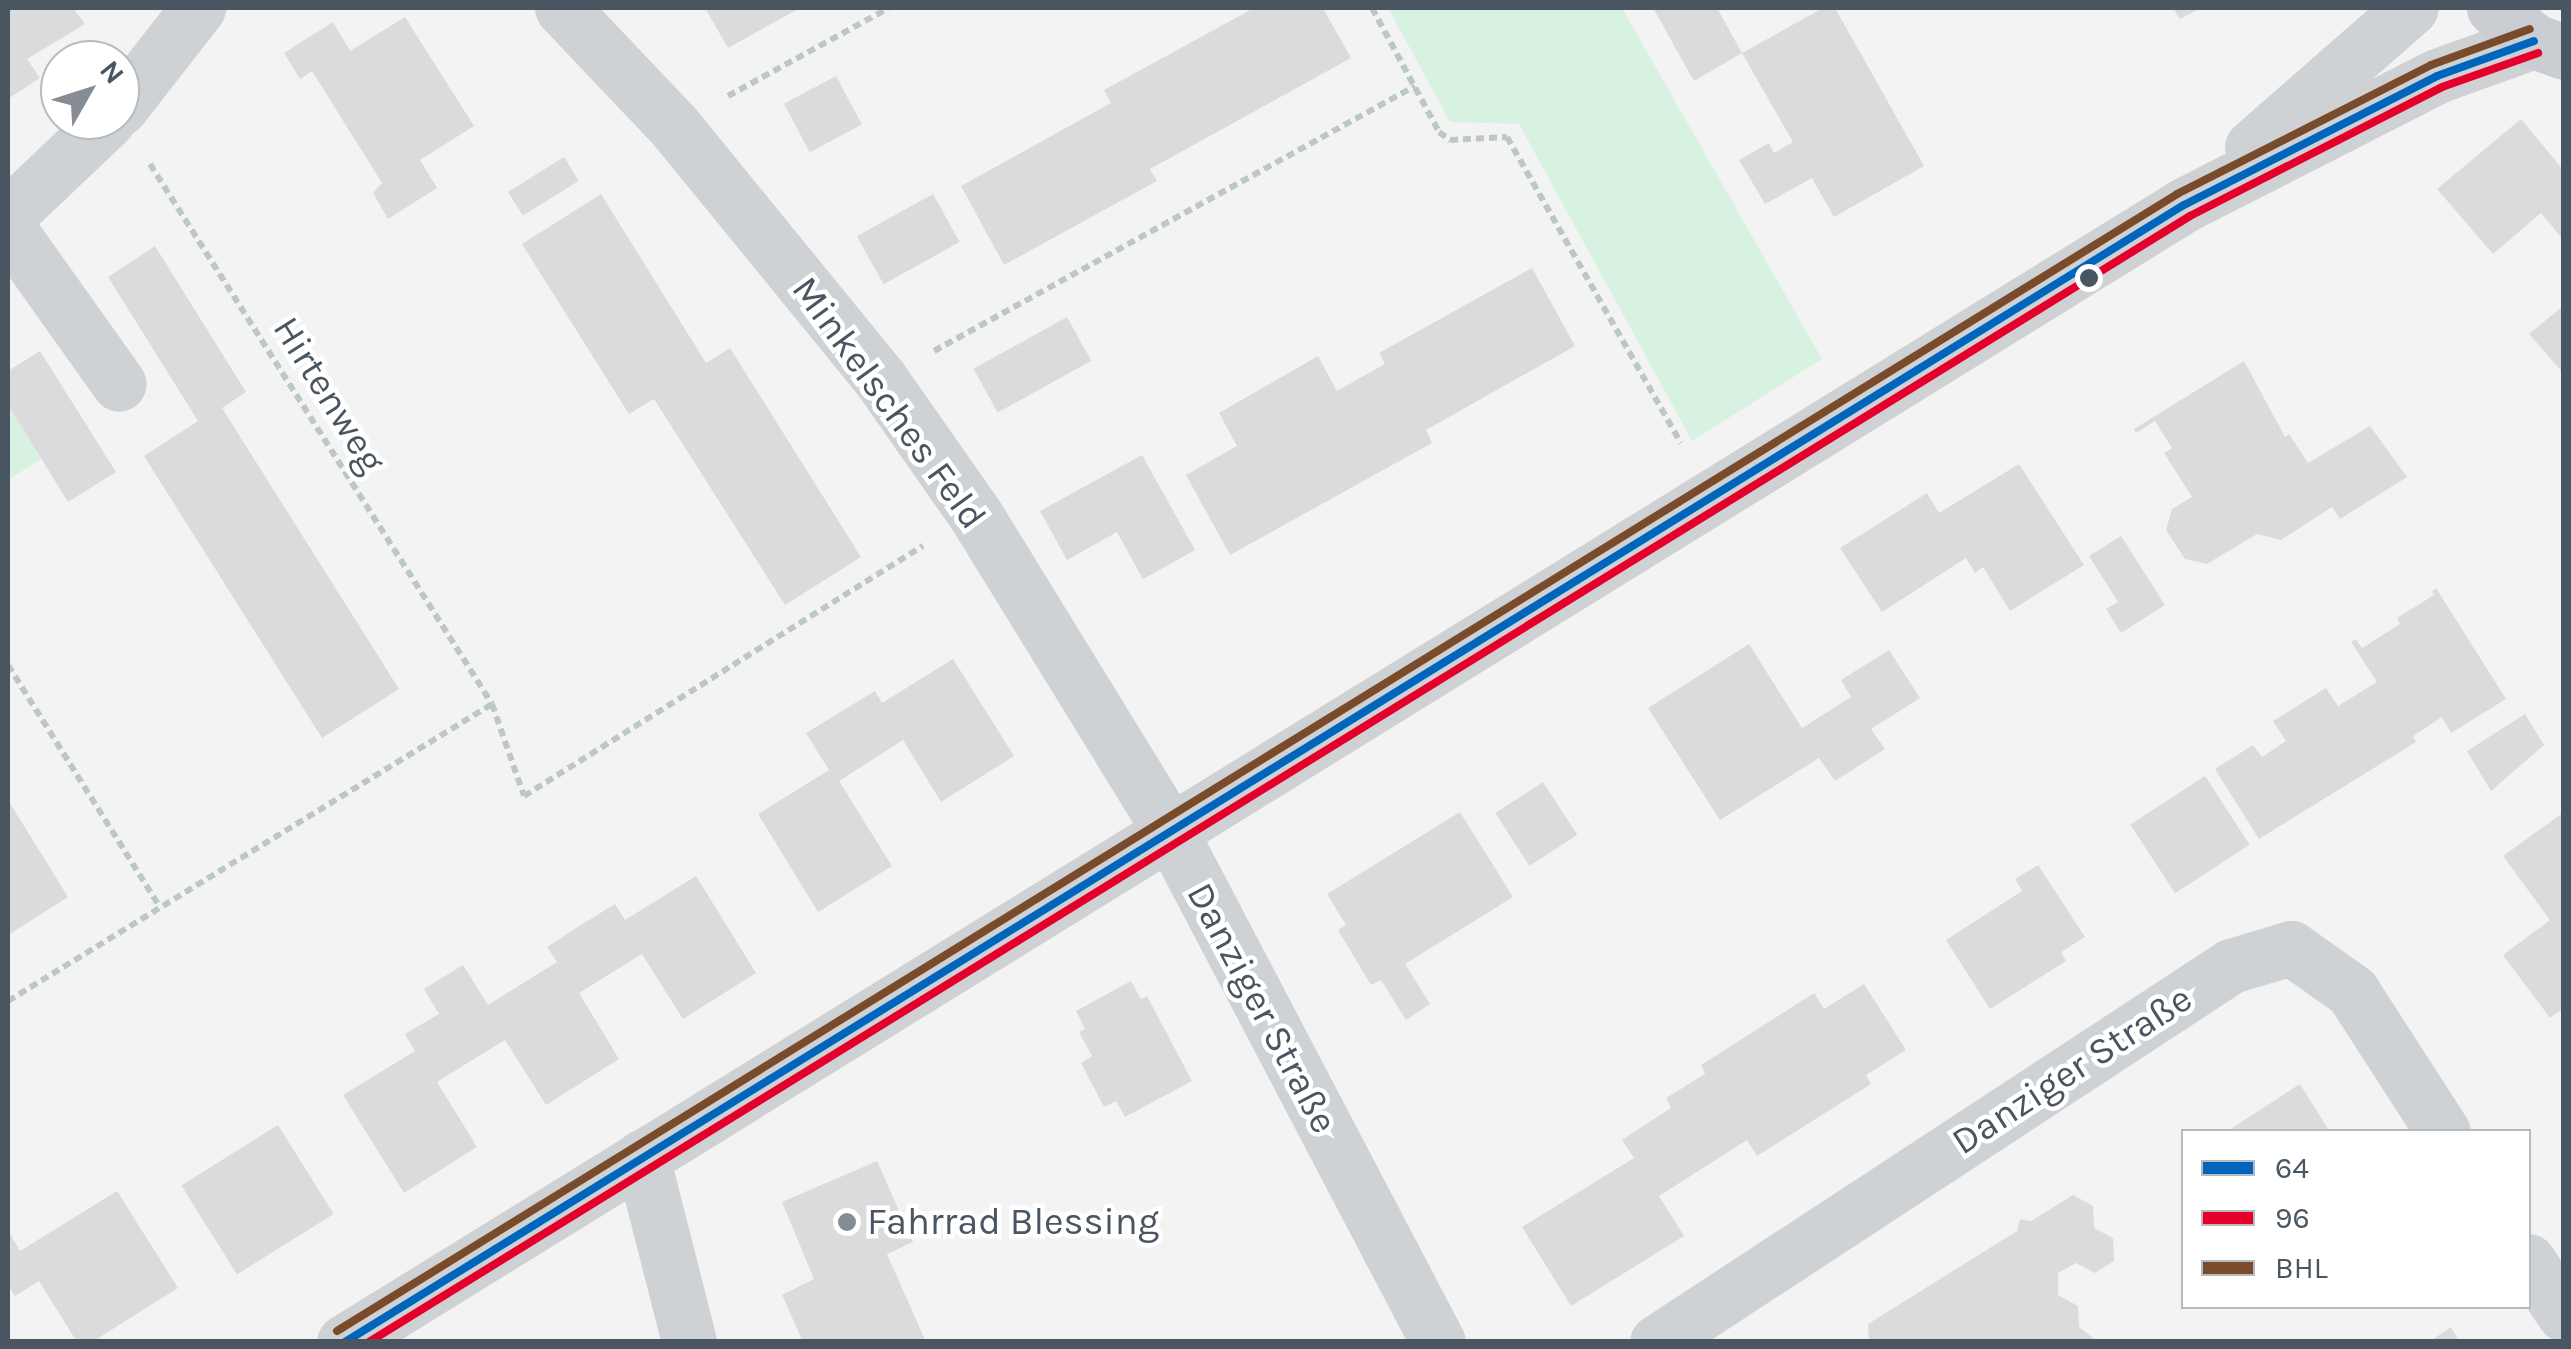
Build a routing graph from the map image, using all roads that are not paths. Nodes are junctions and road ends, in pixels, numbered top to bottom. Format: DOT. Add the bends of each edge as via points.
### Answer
graph roads {
  1 [pos="198,8"];
  2 [pos="562,8"];
  3 [pos="2411,8"];
  4 [pos="2531,34"];
  5 [pos="140,99"];
  6 [pos="105,140"];
  7 [pos="2184,205"];
  8 [pos="8,216"];
  9 [pos="8,228"];
  10 [pos="118,384"];
  11 [pos="1170,834"];
  12 [pos="2441,1129"];
  13 [pos="642,1157"];
  14 [pos="2531,1265"];
  15 [pos="2564,1314"];
  16 [pos="344,1342"];
  17 [pos="689,1342"];
  18 [pos="1438,1342"];
  19 [pos="1657,1342"];
  1 -- 5 [label="street"];
  2 -- 11 [label="street, Minkelsches Feld" via="674,126 881,380 974,514"];
  3 -- 7 [label="street"];
  4 -- 7 [label="street"];
  6 -- 8 [label="street"];
  7 -- 11 [label="street"];
  9 -- 10 [label="street"];
  11 -- 13 [label="street"];
  11 -- 18 [label="street, Danziger Straße"];
  12 -- 19 [label="street, Danziger Straße" via="2352,991 2291,948 2231,966"];
  13 -- 16 [label="street"];
  13 -- 17 [label="street"];
  14 -- 15 [label="street"];
}
